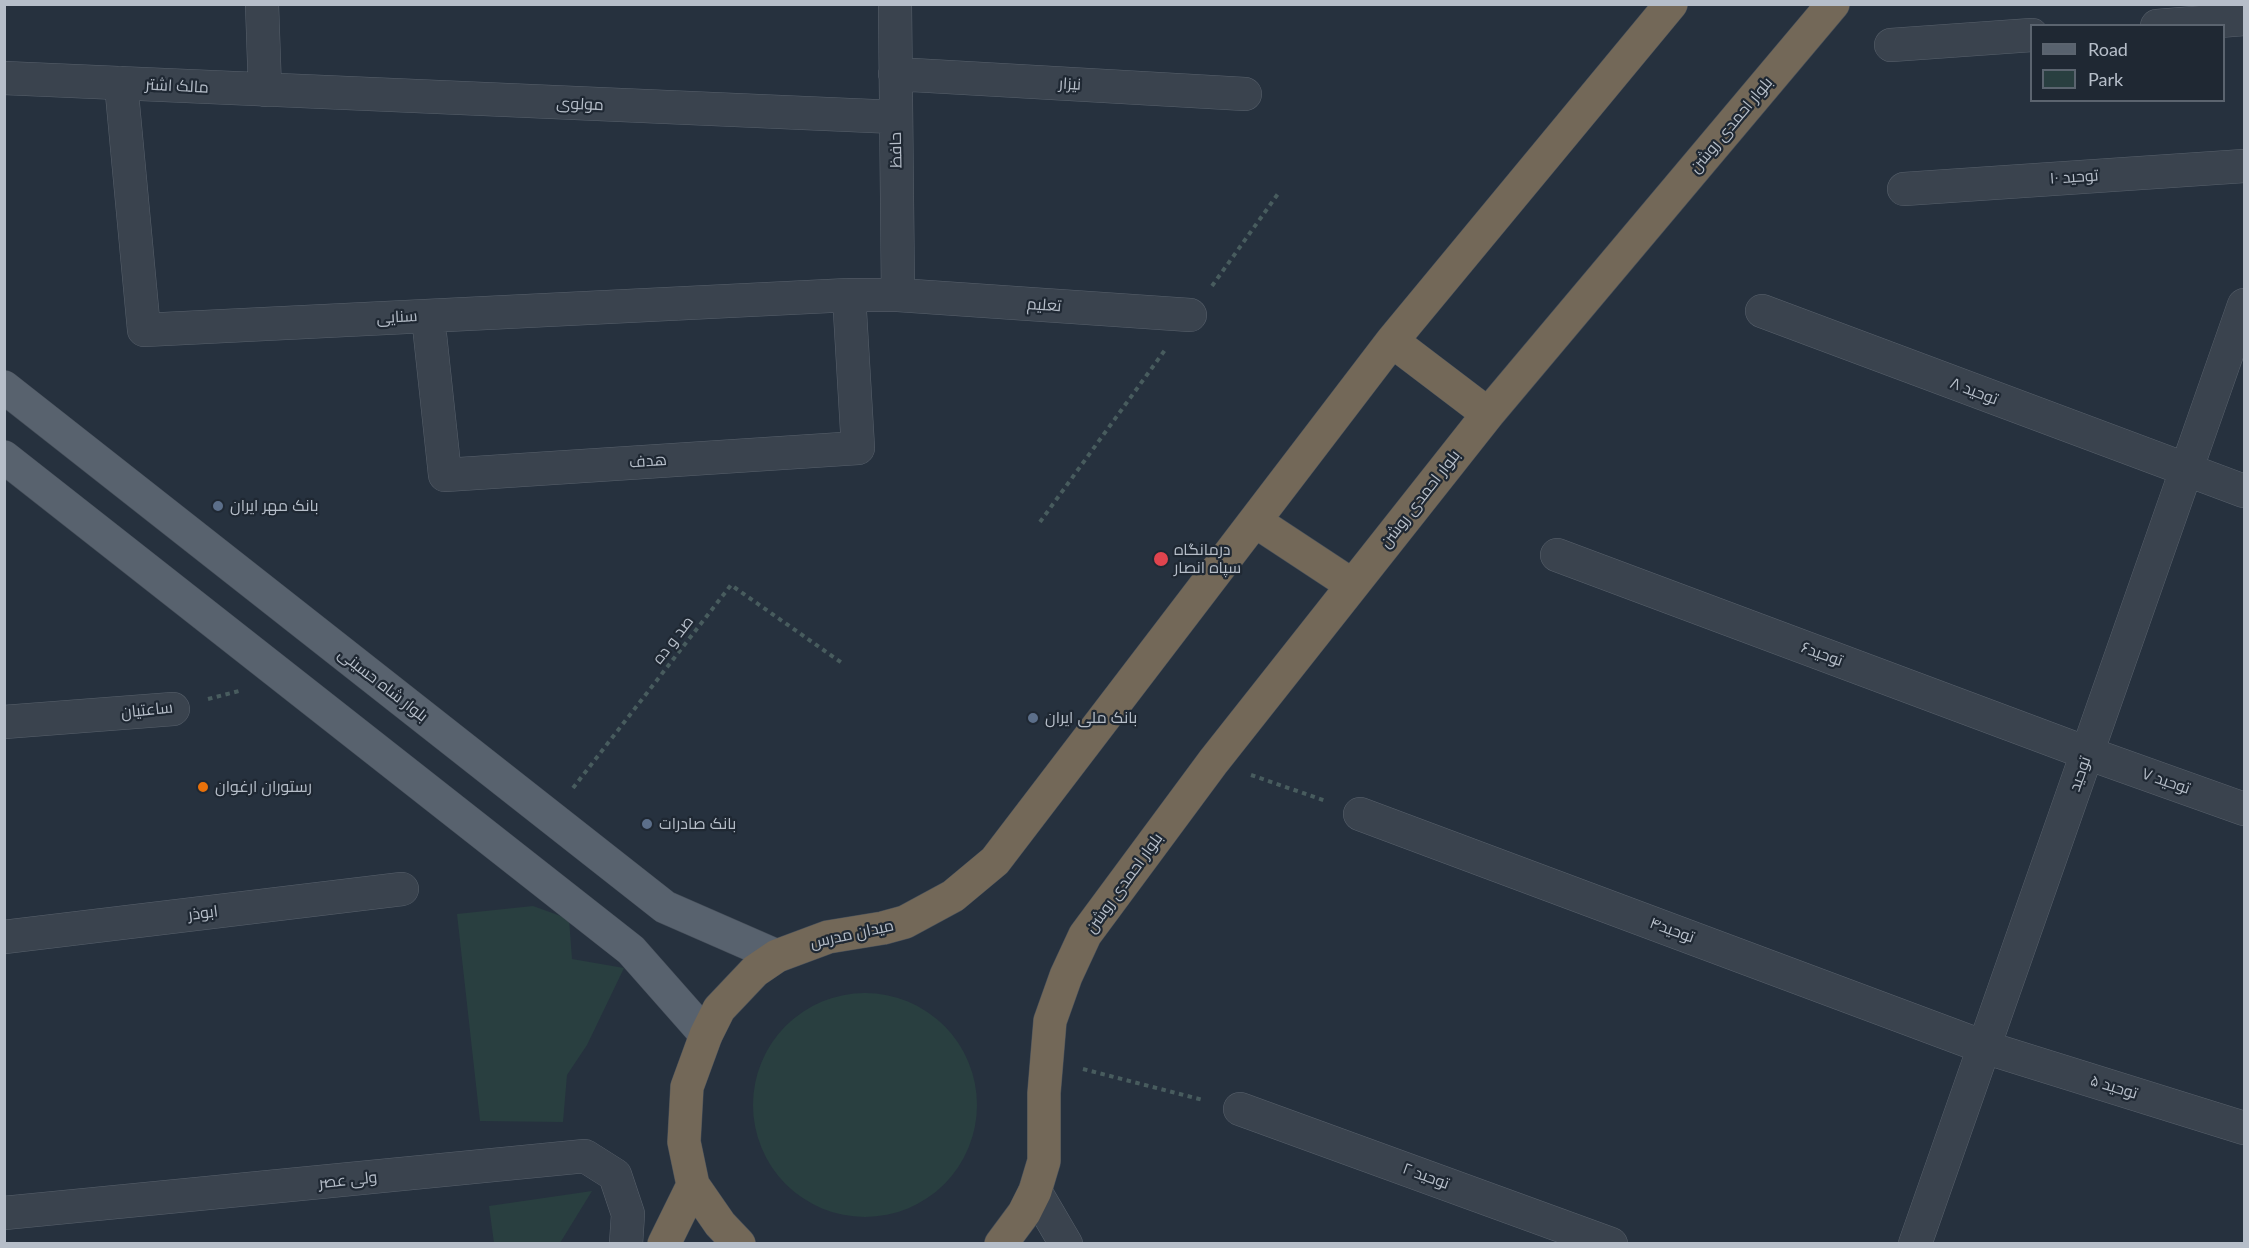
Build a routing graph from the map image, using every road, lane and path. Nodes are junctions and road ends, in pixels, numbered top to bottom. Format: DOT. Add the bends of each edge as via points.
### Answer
graph roads {
  1 [pos="262,4"];
  2 [pos="895,4"];
  3 [pos="1671,4"];
  4 [pos="1833,4"];
  5 [pos="2244,19"];
  6 [pos="2182,24"];
  7 [pos="2030,35"];
  8 [pos="1891,45"];
  9 [pos="895,74"];
  10 [pos="4,78"];
  11 [pos="121,83"];
  12 [pos="265,90"];
  13 [pos="1245,94"];
  14 [pos="896,117"];
  15 [pos="2244,166"];
  16 [pos="1904,189"];
  17 [pos="1280,191"];
  18 [pos="849,295"];
  19 [pos="898,295"];
  20 [pos="2244,304"];
  21 [pos="1762,311"];
  22 [pos="1190,315"];
  23 [pos="428,316"];
  24 [pos="1392,341"];
  25 [pos="4,387"];
  26 [pos="1488,414"];
  27 [pos="4,457"];
  28 [pos="2186,471"];
  29 [pos="19,481"];
  30 [pos="2244,491"];
  31 [pos="1255,521"];
  32 [pos="1041,522"];
  33 [pos="1557,555"];
  34 [pos="1352,585"];
  35 [pos="842,663"];
  36 [pos="286,678"];
  37 [pos="173,709"];
  38 [pos="4,722"];
  39 [pos="2087,753"];
  40 [pos="1213,762"];
  41 [pos="2244,809"];
  42 [pos="1360,814"];
  43 [pos="551,817"];
  44 [pos="402,889"];
  45 [pos="4,937"];
  46 [pos="777,956"];
  47 [pos="706,1035"];
  48 [pos="1984,1047"];
  49 [pos="1047,1060"];
  50 [pos="1240,1109"];
  51 [pos="2244,1128"];
  52 [pos="693,1185"];
  53 [pos="1035,1191"];
  54 [pos="4,1213"];
  55 [pos="627,1244"];
  56 [pos="664,1244"];
  57 [pos="739,1244"];
  58 [pos="1001,1244"];
  59 [pos="1066,1244"];
  60 [pos="1611,1244"];
  61 [pos="1915,1244"];
  1 -- 12 [label="street"];
  2 -- 9 [label="street, حافظ"];
  3 -- 24 [label="highway"];
  4 -- 26 [label="highway, بلوار احمدی روشن"];
  5 -- 6 [label="street"];
  7 -- 8 [label="street"];
  9 -- 13 [label="street, نیزار"];
  9 -- 14 [label="street, حافظ"];
  10 -- 11 [label="street, مالک اشتر"];
  11 -- 12 [label="street, مالک اشتر"];
  11 -- 23 [label="street, سنایی" via="144,330"];
  12 -- 14 [label="street, مولوی"];
  14 -- 19 [label="street, حافظ"];
  15 -- 16 [label="street, توحید ۱۰"];
  17 -- 22 [label="path"];
  18 -- 19 [label="street, سنایی"];
  18 -- 23 [label="street, سنایی"];
  18 -- 23 [label="street, هدف" via="858,448 446,475"];
  19 -- 22 [label="street, تعلیم"];
  20 -- 28 [label="street, توحید"];
  21 -- 28 [label="street, توحید ۸"];
  22 -- 32 [label="path"];
  24 -- 26 [label="highway"];
  24 -- 31 [label="highway"];
  25 -- 43 [label="main road, بلوار شاه حسینی"];
  26 -- 34 [label="highway, بلوار احمدی روشن"];
  27 -- 29 [label="main road"];
  28 -- 30 [label="street, توحید ۸"];
  28 -- 39 [label="street, توحید"];
  29 -- 36 [label="main road"];
  31 -- 34 [label="highway"];
  31 -- 46 [label="highway, میدان مدرس" via="995,861 953,896 905,922 828,937"];
  33 -- 39 [label="street, توحید۶"];
  34 -- 40 [label="highway, بلوار احمدی روشن"];
  35 -- 43 [label="path, صد و ده" via="731,585"];
  36 -- 37 [label="path, ساعتیان"];
  36 -- 47 [label="main road" via="631,950"];
  37 -- 38 [label="street, ساعتیان"];
  39 -- 41 [label="street, توحید ۷"];
  39 -- 48 [label="street, توحید"];
  40 -- 42 [label="path"];
  40 -- 49 [label="highway, بلوار احمدی روشن" via="1085,935 1050,1021"];
  42 -- 48 [label="street, توحید۴"];
  43 -- 46 [label="main road, بلوار شاه حسینی" via="665,907"];
  44 -- 45 [label="street, ابوذر"];
  46 -- 47 [label="highway, میدان مدرس" via="735,990 719,1009"];
  47 -- 52 [label="highway, میدان مدرس" via="687,1087 684,1142"];
  48 -- 51 [label="street, توحید ۵"];
  48 -- 61 [label="street, توحید"];
  49 -- 50 [label="path"];
  49 -- 53 [label="highway" via="1044,1161"];
  50 -- 60 [label="street, توحید ۲"];
  52 -- 56 [label="highway"];
  52 -- 57 [label="highway, میدان مدرس"];
  53 -- 58 [label="highway"];
  53 -- 59 [label="street"];
  54 -- 55 [label="street, ولی عصر" via="585,1156 615,1175 628,1214"];
}
